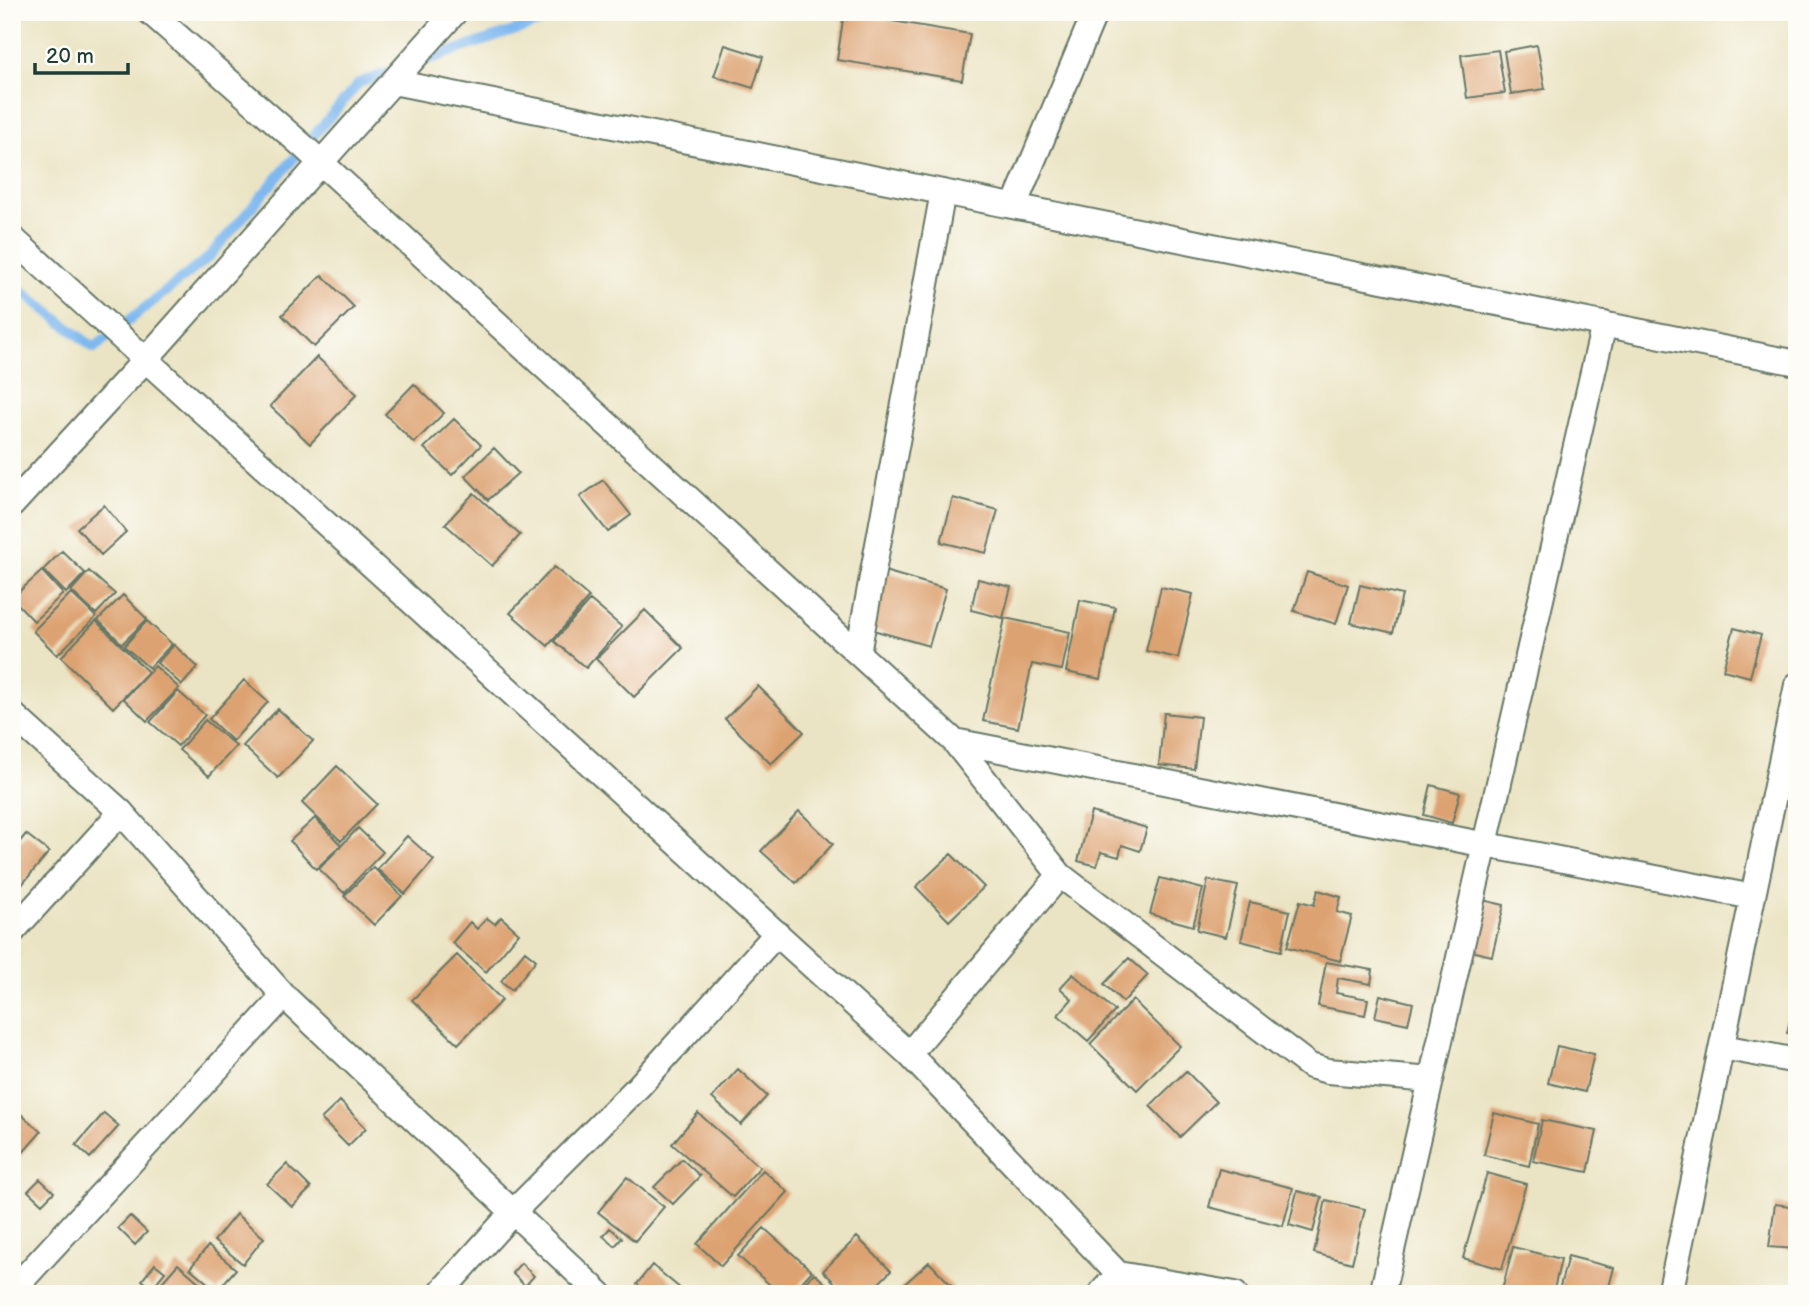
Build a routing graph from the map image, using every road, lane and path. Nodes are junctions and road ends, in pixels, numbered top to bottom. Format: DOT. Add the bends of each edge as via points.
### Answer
graph roads {
  1 [pos="150,12"];
  2 [pos="455,12"];
  3 [pos="1095,12"];
  4 [pos="393,82"];
  5 [pos="322,163"];
  6 [pos="943,192"];
  7 [pos="1014,206"];
  8 [pos="12,238"];
  9 [pos="1604,324"];
  10 [pos="146,359"];
  11 [pos="1797,363"];
  12 [pos="12,505"];
  13 [pos="858,653"];
  14 [pos="1796,696"];
  15 [pos="12,714"];
  16 [pos="954,741"];
  17 [pos="121,812"];
  18 [pos="1485,845"];
  19 [pos="1060,875"];
  20 [pos="1753,897"];
  21 [pos="12,932"];
  22 [pos="777,933"];
  23 [pos="284,996"];
  24 [pos="1722,1047"];
  25 [pos="909,1054"];
  26 [pos="1797,1061"];
  27 [pos="1431,1080"];
  28 [pos="514,1211"];
  29 [pos="1118,1274"];
  30 [pos="12,1291"];
  31 [pos="439,1294"];
  32 [pos="600,1294"];
  33 [pos="1100,1294"];
  34 [pos="1235,1294"];
  35 [pos="1382,1294"];
  36 [pos="1670,1294"];
  1 -- 5 [label="street"];
  2 -- 4 [label="street"];
  3 -- 7 [label="street"];
  4 -- 5 [label="street"];
  4 -- 6 [label="street"];
  5 -- 10 [label="street"];
  5 -- 13 [label="street"];
  6 -- 7 [label="street"];
  6 -- 13 [label="street"];
  7 -- 9 [label="street"];
  8 -- 10 [label="street"];
  9 -- 11 [label="street"];
  9 -- 18 [label="street"];
  10 -- 12 [label="street"];
  10 -- 22 [label="street"];
  13 -- 16 [label="street"];
  14 -- 20 [label="street"];
  15 -- 17 [label="street"];
  16 -- 18 [label="street"];
  16 -- 19 [label="street"];
  17 -- 21 [label="street"];
  17 -- 23 [label="street"];
  18 -- 20 [label="street"];
  18 -- 27 [label="street"];
  19 -- 25 [label="street"];
  19 -- 27 [label="street" via="1310,1066"];
  20 -- 24 [label="street"];
  22 -- 25 [label="street"];
  22 -- 28 [label="street" via="639,1086"];
  23 -- 28 [label="street"];
  23 -- 30 [label="street"];
  24 -- 26 [label="street"];
  24 -- 36 [label="street"];
  25 -- 29 [label="street"];
  27 -- 35 [label="street"];
  28 -- 31 [label="street"];
  28 -- 32 [label="street"];
  29 -- 33 [label="street"];
  29 -- 34 [label="street"];
}
